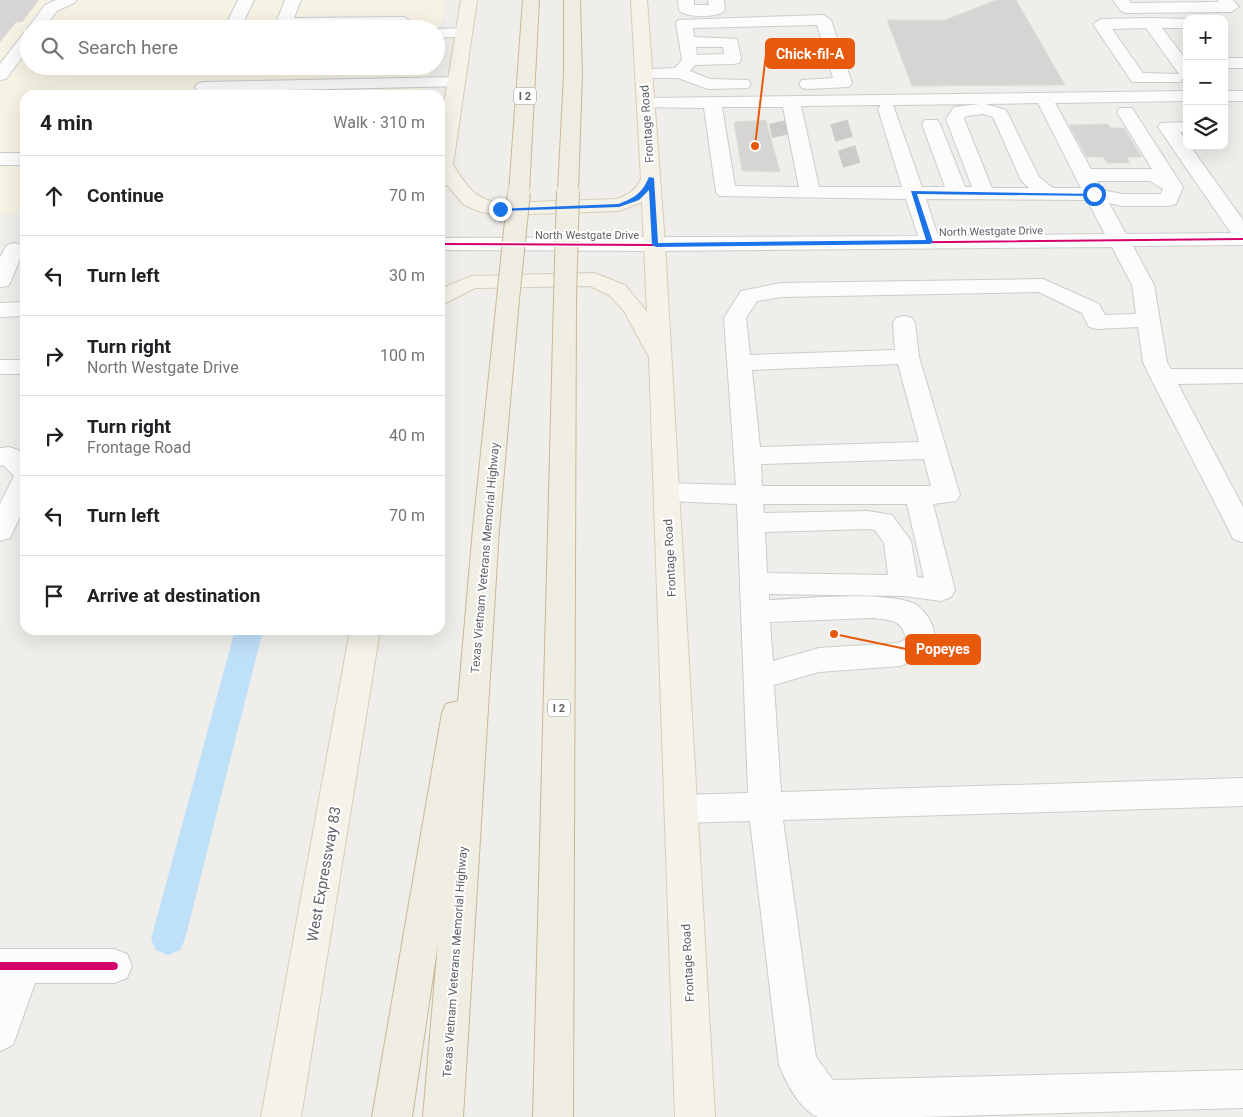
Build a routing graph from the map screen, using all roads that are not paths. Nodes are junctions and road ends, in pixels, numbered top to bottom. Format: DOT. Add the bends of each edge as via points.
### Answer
graph roads {
  1 [pos="69,0"];
  2 [pos="246,0"];
  3 [pos="294,0"];
  4 [pos="469,0"];
  5 [pos="532,0"];
  6 [pos="572,0"];
  7 [pos="583,0"];
  8 [pos="639,0"];
  9 [pos="686,0"];
  10 [pos="716,0"];
  11 [pos="1121,0"];
  12 [pos="1232,2"];
  13 [pos="42,20"];
  14 [pos="236,20"];
  15 [pos="285,20"];
  16 [pos="1150,23"];
  17 [pos="1183,23"];
  18 [pos="445,33"];
  19 [pos="464,33"];
  20 [pos="687,42"];
  21 [pos="20,50"];
  22 [pos="1228,63"];
  23 [pos="1243,63"];
  24 [pos="1183,66"];
  25 [pos="685,67"];
  26 [pos="1183,69"];
  27 [pos="573,74"];
  28 [pos="644,74"];
  29 [pos="387,75"];
  30 [pos="397,75"];
  31 [pos="0,76"];
  32 [pos="1228,77"];
  33 [pos="1243,77"];
  34 [pos="456,82"];
  35 [pos="756,84"];
  36 [pos="205,85"];
  37 [pos="256,90"];
  38 [pos="353,90"];
  39 [pos="793,92"];
  40 [pos="1183,96"];
  41 [pos="1228,96"];
  42 [pos="1243,96"];
  43 [pos="1002,98"];
  44 [pos="1044,98"];
  45 [pos="1091,98"];
  46 [pos="940,99"];
  47 [pos="712,102"];
  48 [pos="646,103"];
  49 [pos="1183,103"];
  50 [pos="887,108"];
  51 [pos="1126,112"];
  52 [pos="837,114"];
  53 [pos="775,118"];
  54 [pos="956,120"];
  55 [pos="1183,127"];
  56 [pos="781,136"];
  57 [pos="719,148"];
  58 [pos="1183,149"];
  59 [pos="1184,150"];
  60 [pos="445,151"];
  61 [pos="20,158"];
  62 [pos="0,159"];
  63 [pos="445,167"];
  64 [pos="854,173"];
  65 [pos="1084,175"];
  66 [pos="651,178"];
  67 [pos="1173,187"];
  68 [pos="810,191"];
  69 [pos="914,192"];
  70 [pos="957,192"];
  71 [pos="984,193"];
  72 [pos="1049,194"];
  73 [pos="1094,194"];
  74 [pos="1243,237"];
  75 [pos="1119,240"];
  76 [pos="930,242"];
  77 [pos="445,244"];
  78 [pos="656,245"];
  79 [pos="13,249"];
  80 [pos="0,281"];
  81 [pos="445,295"];
  82 [pos="20,309"];
  83 [pos="0,310"];
  84 [pos="1148,320"];
  85 [pos="904,323"];
  86 [pos="907,357"];
  87 [pos="661,362"];
  88 [pos="740,363"];
  89 [pos="0,367"];
  90 [pos="20,367"];
  91 [pos="1243,376"];
  92 [pos="1162,377"];
  93 [pos="934,450"];
  94 [pos="747,456"];
  95 [pos="18,466"];
  96 [pos="666,492"];
  97 [pos="749,495"];
  98 [pos="918,495"];
  99 [pos="750,523"];
  100 [pos="486,529"];
  101 [pos="0,531"];
  102 [pos="1243,532"];
  103 [pos="753,583"];
  104 [pos="904,586"];
  105 [pos="755,612"];
  106 [pos="364,635"];
  107 [pos="765,673"];
  108 [pos="1243,792"];
  109 [pos="765,806"];
  110 [pos="681,809"];
  111 [pos="11,966"];
  112 [pos="114,966"];
  113 [pos="0,1032"];
  114 [pos="1243,1089"];
  115 [pos="281,1117"];
  116 [pos="392,1117"];
  117 [pos="443,1117"];
  118 [pos="553,1117"];
  119 [pos="695,1117"];
  1 -- 13 [label="street" via="51,8"];
  2 -- 14 [label="street"];
  3 -- 15 [label="street"];
  4 -- 19 [label="main road"];
  5 -- 100 [label="highway, Texas Vietnam Veterans Memorial Highway / I 2, bridge" via="520,192"];
  6 -- 27 [label="highway, I 2"];
  7 -- 27 [label="highway"];
  8 -- 28 [label="main road, Frontage Road"];
  9 -- 10 [label="street" via="687,10 717,10"];
  11 -- 12 [label="street" via="1127,8 1231,7"];
  16 -- 17 [label="street"];
  16 -- 24 [label="street"];
  16 -- 26 [label="street" via="1101,24 1138,78"];
  18 -- 19 [label="street"];
  19 -- 34 [label="main road"];
  20 -- 25 [label="street"];
  20 -- 25 [label="street" via="731,42 733,59"];
  20 -- 39 [label="street" via="684,22 823,20 844,84"];
  21 -- 31 [label="street"];
  22 -- 23 [label="street"];
  25 -- 28 [label="street"];
  25 -- 35 [label="street" via="708,84"];
  27 -- 118 [label="highway, I 2, bridge" via="565,298"];
  28 -- 48 [label="main road, Frontage Road"];
  29 -- 38 [label="street"];
  30 -- 34 [label="street"];
  32 -- 33 [label="street"];
  34 -- 60 [label="main road"];
  36 -- 37 [label="street"];
  37 -- 38 [label="street"];
  39 -- 46 [label="street"];
  39 -- 47 [label="street"];
  39 -- 68 [label="street"];
  40 -- 45 [label="street"];
  41 -- 42 [label="street"];
  43 -- 44 [label="street"];
  43 -- 46 [label="street"];
  43 -- 72 [label="street"];
  44 -- 45 [label="street"];
  44 -- 65 [label="street"];
  45 -- 51 [label="street"];
  46 -- 54 [label="street" via="946,113"];
  47 -- 48 [label="street"];
  47 -- 57 [label="street"];
  48 -- 66 [label="main road, Frontage Road"];
  49 -- 51 [label="street" via="1180,108 1159,112"];
  50 -- 52 [label="street" via="842,109"];
  50 -- 69 [label="street"];
  50 -- 70 [label="street" via="925,111"];
  51 -- 67 [label="street"];
  53 -- 57 [label="street" via="773,113 762,109 730,110 725,116"];
  54 -- 71 [label="street"];
  54 -- 72 [label="street" via="960,111 984,109 1000,114 1031,180"];
  55 -- 58 [label="street" via="1168,127"];
  56 -- 68 [label="street" via="791,180"];
  57 -- 68 [label="street" via="726,192"];
  59 -- 74 [label="street"];
  61 -- 62 [label="street"];
  63 -- 66 [label="main road" via="463,197 484,208 500,209 619,205 637,199"];
  64 -- 69 [label="street" via="855,178 862,182"];
  65 -- 67 [label="street" via="1154,175"];
  65 -- 73 [label="street"];
  66 -- 78 [label="main road, Frontage Road"];
  67 -- 73 [label="street" via="1170,200 1122,200"];
  68 -- 69 [label="street"];
  69 -- 70 [label="street"];
  69 -- 76 [label="street"];
  70 -- 71 [label="street"];
  71 -- 72 [label="street"];
  72 -- 73 [label="street"];
  73 -- 75 [label="street"];
  74 -- 75 [label="street, North Westgate Drive"];
  75 -- 76 [label="street, North Westgate Drive"];
  75 -- 84 [label="street" via="1142,286"];
  76 -- 78 [label="street, North Westgate Drive"];
  77 -- 78 [label="street, North Westgate Drive"];
  78 -- 87 [label="main road, Frontage Road"];
  79 -- 80 [label="street"];
  81 -- 87 [label="main road" via="472,282 594,279 616,290 634,308"];
  82 -- 83 [label="street"];
  84 -- 88 [label="street" via="1097,322 1091,309 1043,286 781,290 749,296 735,318"];
  84 -- 92 [label="street" via="1155,362"];
  85 -- 86 [label="street"];
  86 -- 88 [label="street"];
  86 -- 93 [label="street"];
  87 -- 96 [label="main road, Frontage Road"];
  88 -- 94 [label="street"];
  89 -- 90 [label="street"];
  91 -- 92 [label="street"];
  92 -- 102 [label="street"];
  93 -- 94 [label="street"];
  93 -- 98 [label="street" via="947,495"];
  94 -- 97 [label="street"];
  95 -- 101 [label="street"];
  96 -- 97 [label="street"];
  96 -- 110 [label="main road, Frontage Road"];
  97 -- 98 [label="street"];
  97 -- 99 [label="street"];
  98 -- 104 [label="street" via="941,590"];
  99 -- 103 [label="street"];
  99 -- 104 [label="street" via="883,522 897,541"];
  100 -- 116 [label="highway"];
  100 -- 117 [label="highway, Texas Vietnam Veterans Memorial Highway / I 2"];
  103 -- 104 [label="street"];
  103 -- 105 [label="street"];
  105 -- 107 [label="street"];
  105 -- 107 [label="street" via="872,608 906,612 918,625 922,645 900,654 819,660"];
  106 -- 115 [label="main road, West Expressway 83"];
  107 -- 109 [label="street"];
  108 -- 109 [label="street"];
  109 -- 110 [label="street"];
  109 -- 114 [label="street" via="798,1065 824,1100"];
  110 -- 119 [label="main road, Frontage Road"];
  111 -- 112 [label="street"];
  111 -- 113 [label="street"];
}
